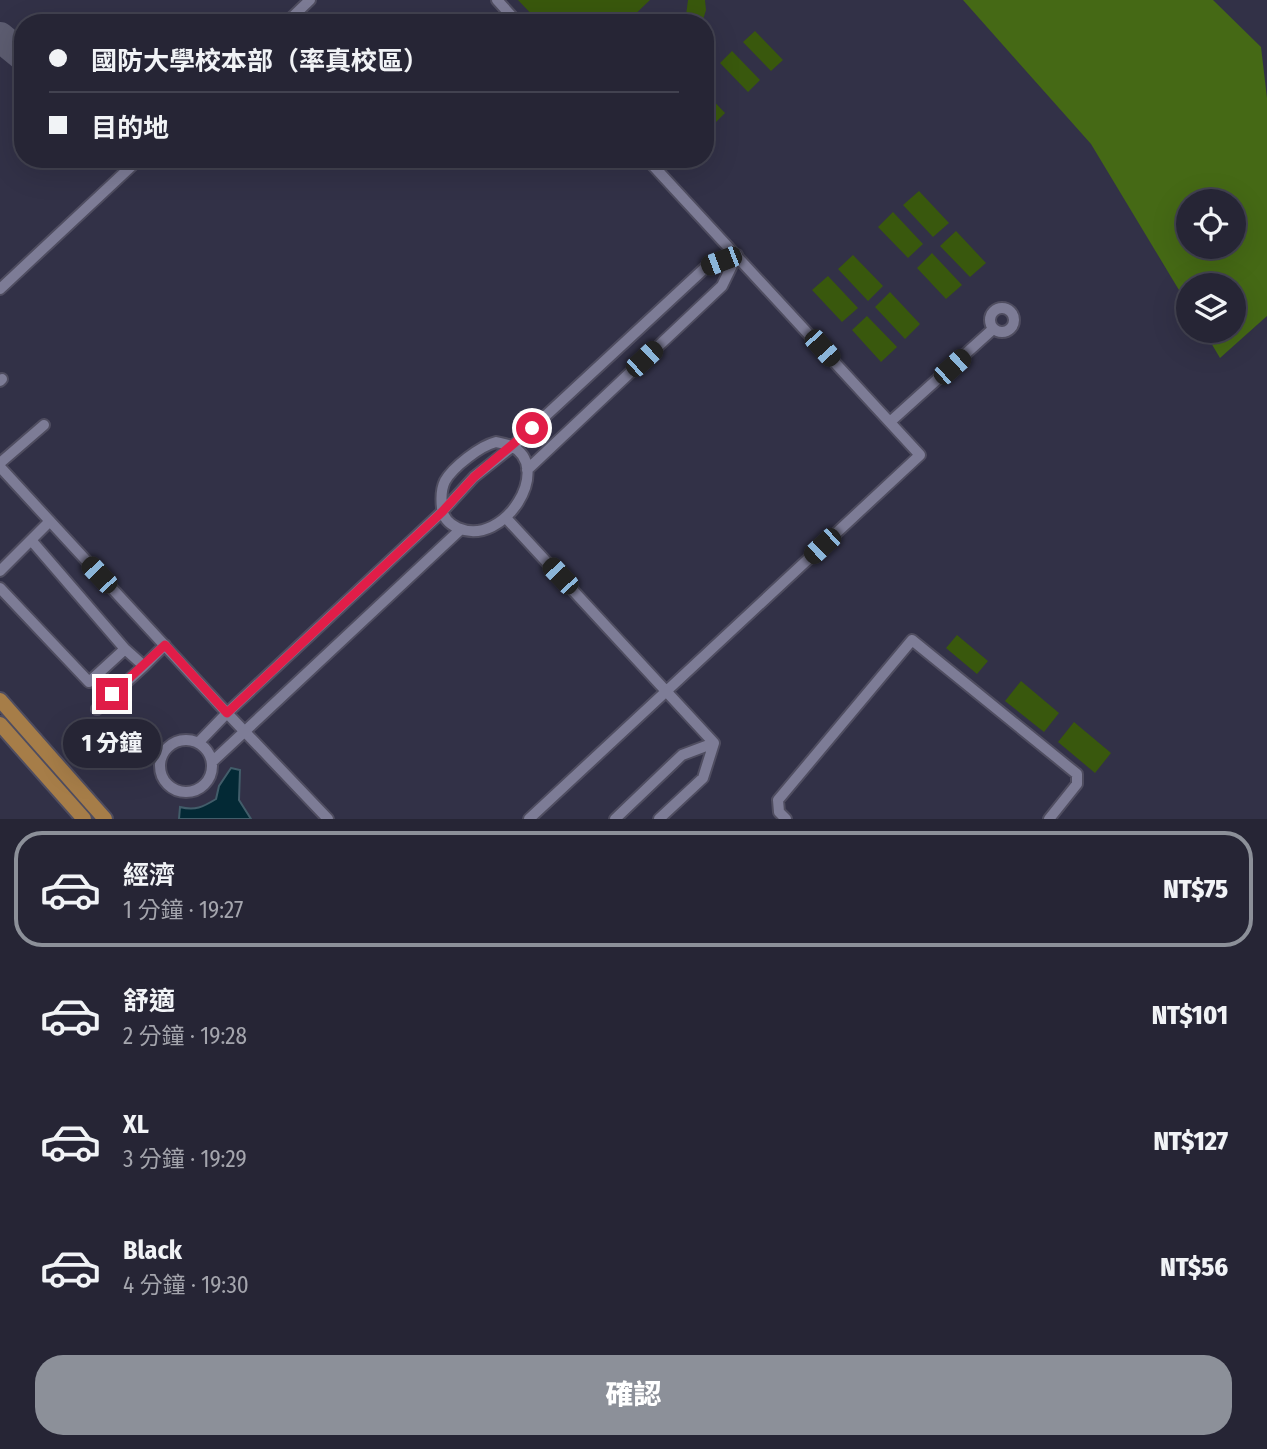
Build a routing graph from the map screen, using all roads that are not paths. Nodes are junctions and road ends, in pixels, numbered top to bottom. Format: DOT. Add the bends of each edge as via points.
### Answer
graph roads {
  1 [pos="310,0"];
  2 [pos="497,0"];
  3 [pos="295,14"];
  4 [pos="510,14"];
  5 [pos="129,168"];
  6 [pos="655,168"];
  7 [pos="737,255"];
  8 [pos="0,289"];
  9 [pos="993,329"];
  10 [pos="890,422"];
  11 [pos="44,425"];
  12 [pos="513,446"];
  13 [pos="0,465"];
  14 [pos="527,470"];
  15 [pos="442,512"];
  16 [pos="506,518"];
  17 [pos="50,521"];
  18 [pos="461,529"];
  19 [pos="31,540"];
  20 [pos="0,570"];
  21 [pos="0,588"];
  22 [pos="165,645"];
  23 [pos="125,649"];
  24 [pos="144,666"];
  25 [pos="666,692"];
  26 [pos="0,700"];
  27 [pos="97,709"];
  28 [pos="227,713"];
  29 [pos="0,724"];
  30 [pos="245,731"];
  31 [pos="199,742"];
  32 [pos="714,743"];
  33 [pos="212,762"];
  34 [pos="102,818"];
  35 [pos="83,819"];
  36 [pos="328,819"];
  37 [pos="529,819"];
  38 [pos="615,819"];
  39 [pos="659,819"];
  40 [pos="786,819"];
  41 [pos="1049,819"];
  1 -- 3 [label="lane"];
  2 -- 4 [label="lane"];
  5 -- 8 [label="lane"];
  6 -- 7 [label="lane"];
  7 -- 10 [label="lane"];
  7 -- 12 [label="lane" via="706,267"];
  7 -- 14 [label="lane" via="722,286"];
  9 -- 10 [label="lane"];
  10 -- 25 [label="lane" via="920,455"];
  11 -- 13 [label="lane"];
  12 -- 14 [label="lane" via="523,456"];
  12 -- 15 [label="lane" via="474,477"];
  12 -- 15 [label="lane" via="496,442 482,446 461,464 445,480 440,495"];
  13 -- 17 [label="lane"];
  14 -- 16 [label="lane" via="519,503"];
  15 -- 18 [label="lane" via="449,523"];
  15 -- 28 [label="lane"];
  16 -- 18 [label="lane" via="495,526"];
  16 -- 25 [label="lane"];
  17 -- 19 [label="lane"];
  17 -- 22 [label="lane"];
  18 -- 30 [label="lane"];
  19 -- 20 [label="lane"];
  19 -- 23 [label="lane"];
  21 -- 23 [label="lane" via="89,682"];
  22 -- 24 [label="lane"];
  22 -- 28 [label="lane"];
  23 -- 24 [label="lane"];
  24 -- 27 [label="lane"];
  25 -- 32 [label="lane"];
  25 -- 37 [label="lane"];
  26 -- 34 [label="main road"];
  28 -- 30 [label="lane"];
  28 -- 31 [label="lane"];
  29 -- 35 [label="main road"];
  30 -- 33 [label="lane"];
  30 -- 36 [label="lane"];
  31 -- 33 [label="lane"];
  31 -- 33 [label="lane" via="187,739 166,747 159,770 164,781 184,793 195,791 211,774"];
  32 -- 38 [label="lane" via="681,755"];
  32 -- 39 [label="lane" via="703,778"];
  40 -- 41 [label="lane" via="779,812 778,800 912,640 1077,774 1077,784"];
}
